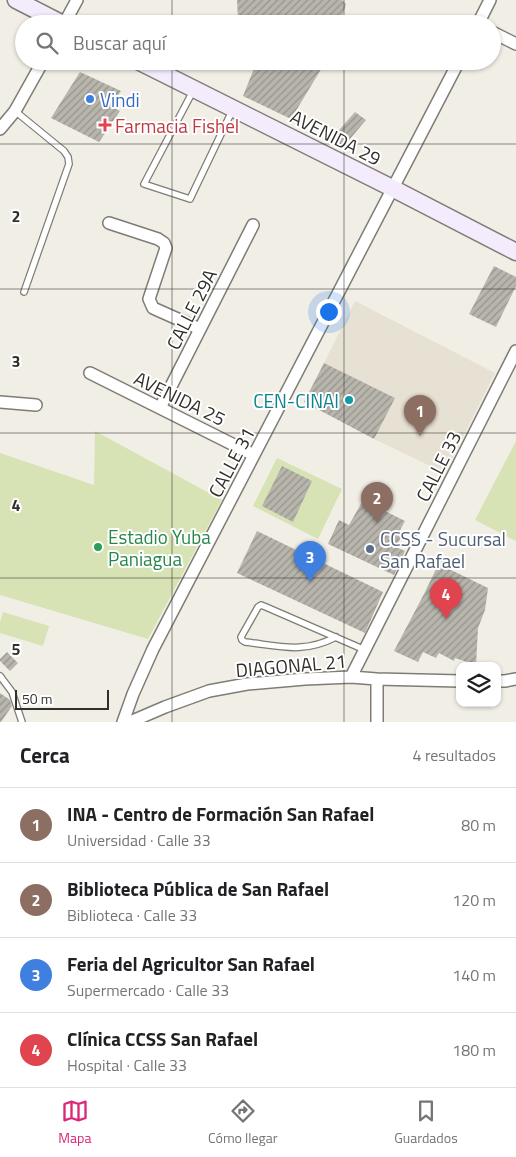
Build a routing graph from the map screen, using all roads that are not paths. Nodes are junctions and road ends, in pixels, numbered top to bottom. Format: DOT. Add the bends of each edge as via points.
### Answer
graph roads {
  1 [pos="16,0"];
  2 [pos="77,0"];
  3 [pos="490,0"];
  4 [pos="46,15"];
  5 [pos="69,15"];
  6 [pos="482,15"];
  7 [pos="501,36"];
  8 [pos="516,44"];
  9 [pos="39,70"];
  10 [pos="155,70"];
  11 [pos="454,70"];
  12 [pos="194,90"];
  13 [pos="233,108"];
  14 [pos="16,111"];
  15 [pos="0,129"];
  16 [pos="394,189"];
  17 [pos="109,223"];
  18 [pos="253,225"];
  19 [pos="516,252"];
  20 [pos="24,292"];
  21 [pos="200,329"];
  22 [pos="516,351"];
  23 [pos="90,373"];
  24 [pos="0,402"];
  25 [pos="36,404"];
  26 [pos="160,408"];
  27 [pos="254,455"];
  28 [pos="336,637"];
  29 [pos="365,650"];
  30 [pos="0,676"];
  31 [pos="351,677"];
  32 [pos="377,679"];
  33 [pos="516,679"];
  34 [pos="456,681"];
  35 [pos="501,682"];
  36 [pos="22,722"];
  37 [pos="123,722"];
  38 [pos="130,722"];
  39 [pos="376,722"];
  1 -- 4 [label="main road"];
  2 -- 5 [label="street"];
  3 -- 6 [label="street"];
  7 -- 8 [label="street"];
  9 -- 14 [label="street"];
  10 -- 12 [label="main road, AVENIDA 29"];
  11 -- 16 [label="street, CALLE 31"];
  12 -- 13 [label="main road, AVENIDA 29"];
  12 -- 13 [label="lane" via="144,184 190,199"];
  13 -- 16 [label="main road, AVENIDA 29"];
  14 -- 15 [label="street"];
  14 -- 20 [label="lane" via="64,151 70,164"];
  16 -- 19 [label="main road, AVENIDA 29"];
  16 -- 27 [label="street, CALLE 31"];
  17 -- 21 [label="street" via="164,243 166,248 150,303 153,308"];
  18 -- 21 [label="street, CALLE 29A"];
  21 -- 26 [label="street, CALLE 29A"];
  22 -- 29 [label="street, CALLE 33"];
  23 -- 26 [label="street, AVENIDA 25"];
  24 -- 25 [label="street"];
  26 -- 27 [label="street, AVENIDA 25"];
  27 -- 37 [label="street, CALLE 31" via="153,649"];
  28 -- 28 [label="lane" via="261,605 241,636 245,642 296,648 324,644"];
  28 -- 29 [label="lane"];
  29 -- 31 [label="street, CALLE 33"];
  30 -- 36 [label="lane" via="12,692"];
  31 -- 32 [label="street, DIAGONAL 21"];
  31 -- 38 [label="street, DIAGONAL 21" via="247,684 209,691"];
  32 -- 34 [label="street, DIAGONAL 21"];
  32 -- 39 [label="street"];
  33 -- 35 [label="street"];
}
